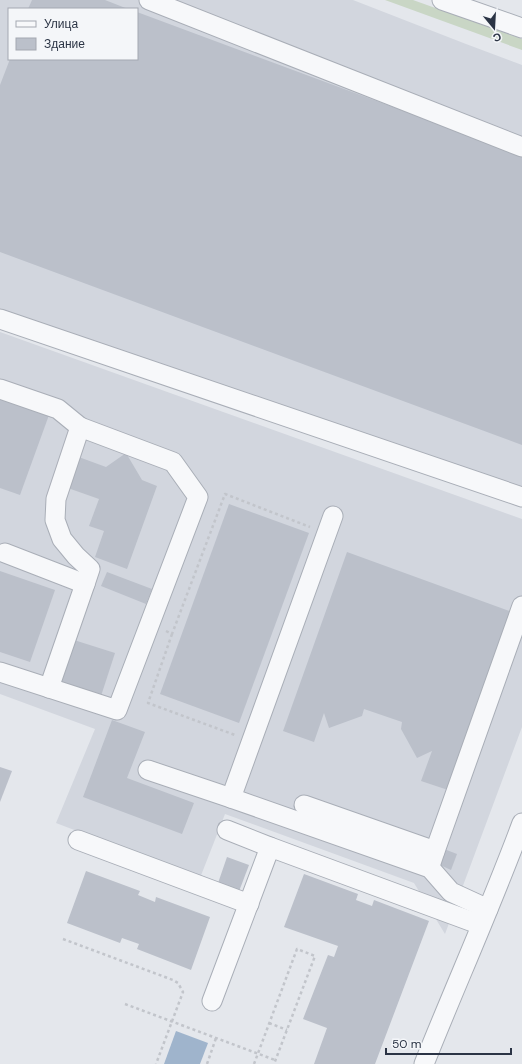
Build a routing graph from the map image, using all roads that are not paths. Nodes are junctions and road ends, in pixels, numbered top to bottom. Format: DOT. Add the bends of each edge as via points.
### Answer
graph roads {
  1 [pos="149,0"];
  2 [pos="442,0"];
  3 [pos="522,28"];
  4 [pos="522,147"];
  5 [pos="0,319"];
  6 [pos="0,389"];
  7 [pos="80,427"];
  8 [pos="522,497"];
  9 [pos="330,525"];
  10 [pos="5,553"];
  11 [pos="84,584"];
  12 [pos="522,606"];
  13 [pos="0,672"];
  14 [pos="49,688"];
  15 [pos="148,770"];
  16 [pos="231,798"];
  17 [pos="304,805"];
  18 [pos="522,823"];
  19 [pos="227,830"];
  20 [pos="78,840"];
  21 [pos="270,847"];
  22 [pos="432,860"];
  23 [pos="249,904"];
  24 [pos="484,917"];
  25 [pos="212,1001"];
  26 [pos="424,1064"];
  1 -- 4 [label="street"];
  2 -- 3 [label="street"];
  5 -- 8 [label="street"];
  6 -- 7 [label="street" via="58,409"];
  7 -- 11 [label="street" via="56,499 55,520 62,539 90,569"];
  7 -- 14 [label="street" via="173,462 198,497 117,710"];
  9 -- 16 [label="street"];
  10 -- 11 [label="street"];
  11 -- 14 [label="street"];
  12 -- 22 [label="street"];
  13 -- 14 [label="street"];
  15 -- 16 [label="street"];
  16 -- 22 [label="street"];
  17 -- 22 [label="street"];
  18 -- 24 [label="street" via="500,883"];
  19 -- 21 [label="street"];
  20 -- 23 [label="street"];
  21 -- 23 [label="street"];
  21 -- 24 [label="street"];
  22 -- 24 [label="street" via="451,892"];
  23 -- 25 [label="street"];
  24 -- 26 [label="street"];
}
